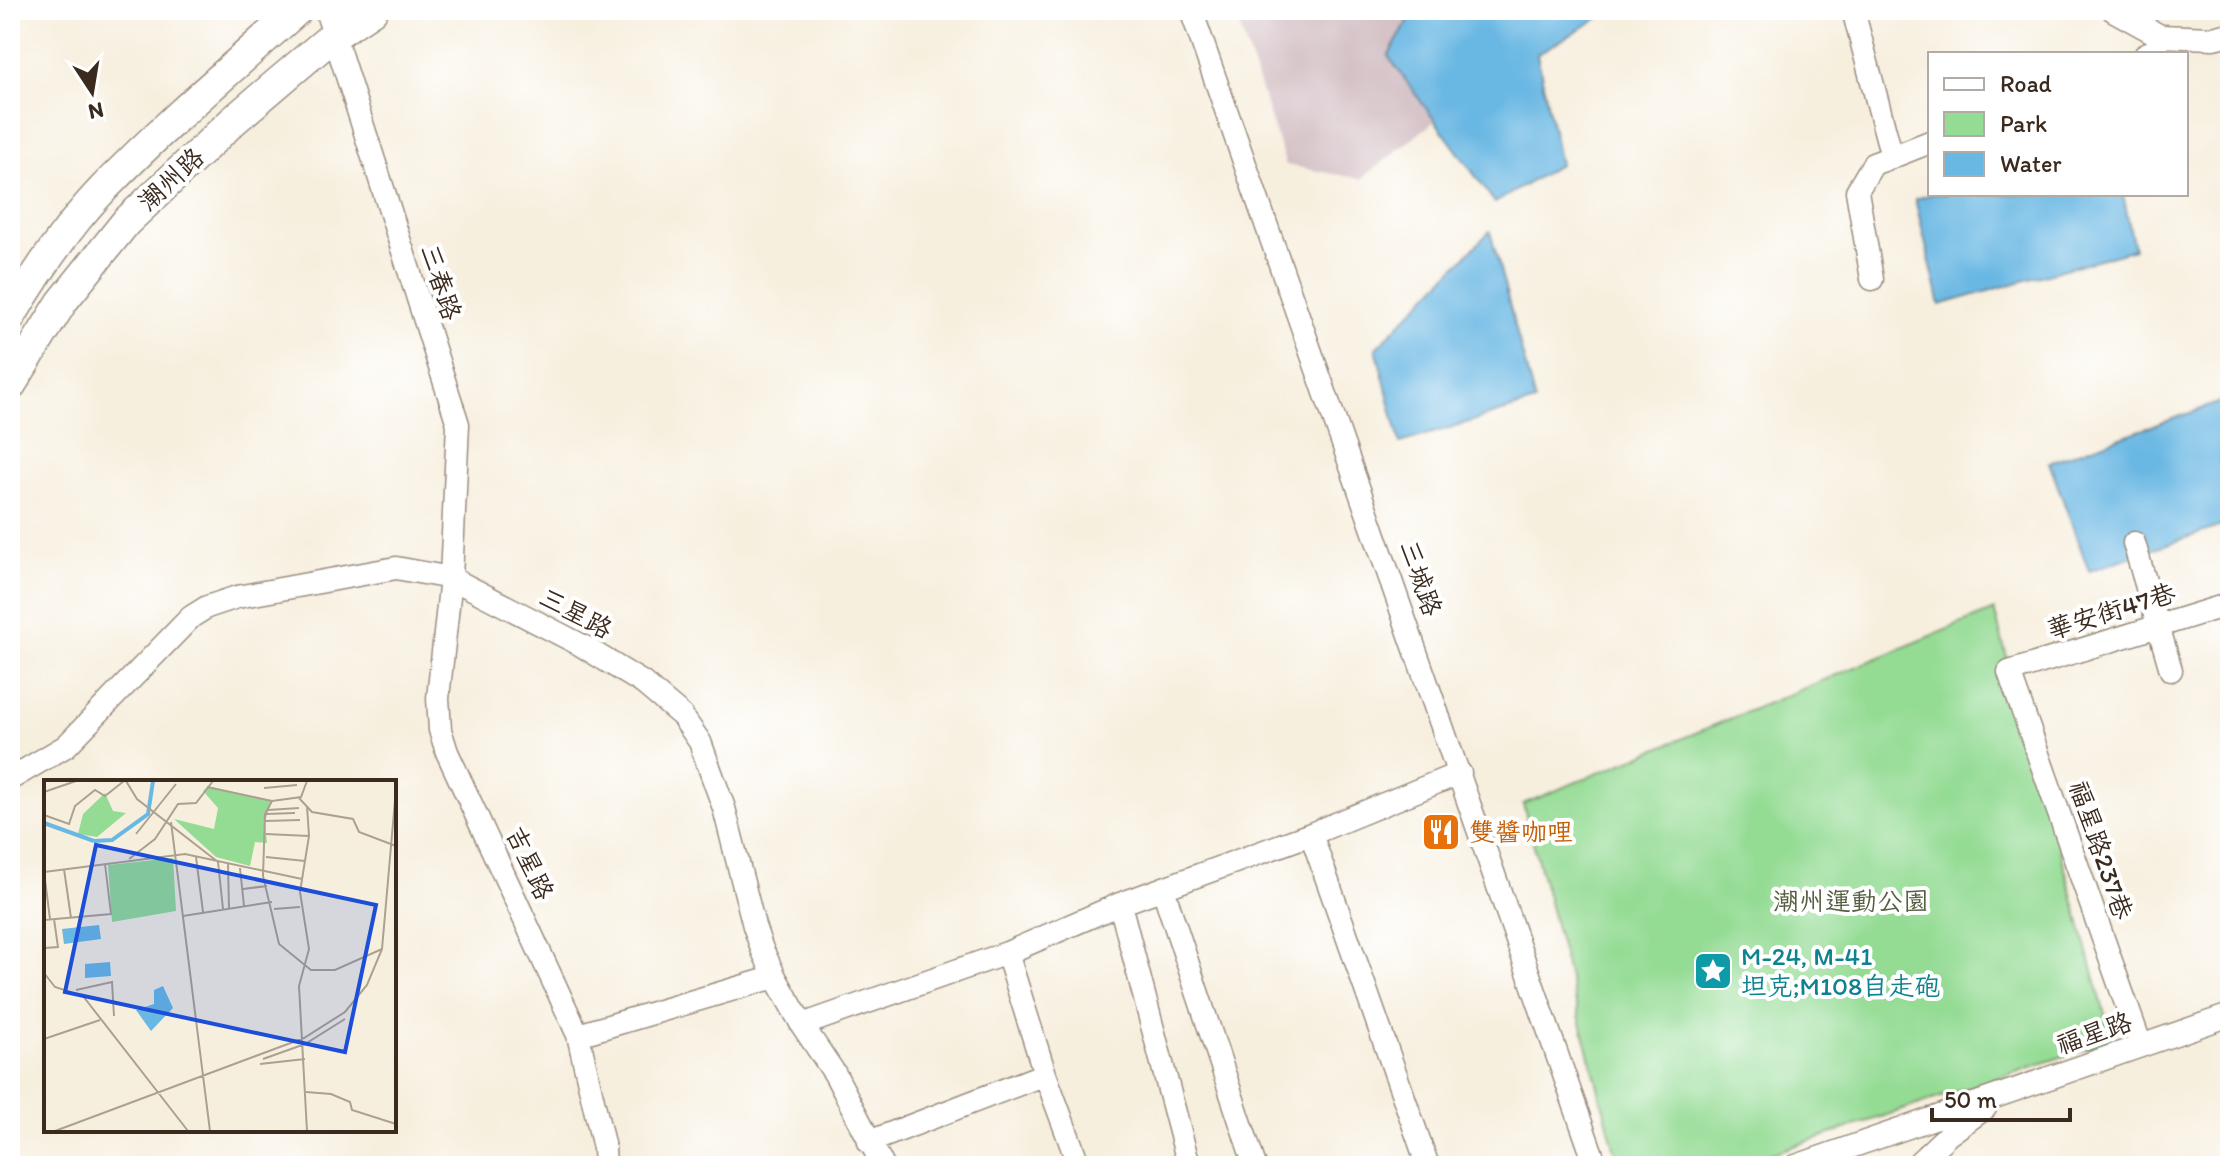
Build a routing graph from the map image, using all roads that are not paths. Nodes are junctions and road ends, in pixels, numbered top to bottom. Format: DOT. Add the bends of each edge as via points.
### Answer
graph roads {
  1 [pos="297,10"];
  2 [pos="372,10"];
  3 [pos="1191,10"];
  4 [pos="1853,10"];
  5 [pos="2113,10"];
  6 [pos="330,23"];
  7 [pos="2230,34"];
  8 [pos="2160,36"];
  9 [pos="2151,52"];
  10 [pos="1928,143"];
  11 [pos="1892,157"];
  12 [pos="1872,279"];
  13 [pos="10,317"];
  14 [pos="10,386"];
  15 [pos="2134,543"];
  16 [pos="451,578"];
  17 [pos="2230,604"];
  18 [pos="2158,625"];
  19 [pos="2171,670"];
  20 [pos="2009,672"];
  21 [pos="1460,773"];
  22 [pos="10,779"];
  23 [pos="1311,834"];
  24 [pos="1163,889"];
  25 [pos="1120,904"];
  26 [pos="1007,953"];
  27 [pos="775,977"];
  28 [pos="2230,1015"];
  29 [pos="802,1025"];
  30 [pos="578,1035"];
  31 [pos="2141,1046"];
  32 [pos="1045,1074"];
  33 [pos="2001,1095"];
  34 [pos="869,1142"];
  35 [pos="605,1166"];
  36 [pos="883,1166"];
  37 [pos="1079,1166"];
  38 [pos="1189,1166"];
  39 [pos="1255,1166"];
  40 [pos="1428,1166"];
  41 [pos="1596,1166"];
  42 [pos="1796,1166"];
  43 [pos="1915,1166"];
  1 -- 13 [label="main road, 潮州路" via="102,190"];
  2 -- 6 [label="main road, 潮州路"];
  3 -- 21 [label="street, 三城路"];
  4 -- 11 [label="street"];
  5 -- 8 [label="street"];
  6 -- 14 [label="main road, 潮州路" via="126,222 62,302"];
  6 -- 16 [label="street, 三春路" via="458,424"];
  7 -- 8 [label="street"];
  8 -- 9 [label="street"];
  10 -- 11 [label="street"];
  11 -- 12 [label="street" via="1873,164 1857,191"];
  15 -- 18 [label="street"];
  16 -- 22 [label="street, 三星路" via="396,568 207,607 191,617 66,746"];
  16 -- 27 [label="street, 三星路" via="581,645 643,683 682,716 700,742 724,808 754,926"];
  16 -- 30 [label="street, 吉星路" via="438,698 440,730"];
  17 -- 18 [label="street, 華安街47巷"];
  18 -- 19 [label="street"];
  18 -- 20 [label="street, 華安街47巷"];
  20 -- 31 [label="street, 福星路237巷"];
  21 -- 23 [label="street"];
  21 -- 41 [label="street, 三城路"];
  23 -- 24 [label="street"];
  23 -- 40 [label="street"];
  24 -- 25 [label="street"];
  24 -- 39 [label="street"];
  25 -- 26 [label="street"];
  25 -- 38 [label="street"];
  26 -- 29 [label="street"];
  26 -- 32 [label="street"];
  27 -- 29 [label="street, 三星路"];
  27 -- 30 [label="street"];
  28 -- 31 [label="street, 福星路"];
  29 -- 34 [label="street, 三星路" via="835,1074"];
  30 -- 35 [label="street, 吉星路"];
  31 -- 33 [label="street, 福星路"];
  32 -- 34 [label="street"];
  32 -- 37 [label="street"];
  33 -- 42 [label="street, 福星路"];
  33 -- 43 [label="street"];
  34 -- 36 [label="street, 三星路"];
}
